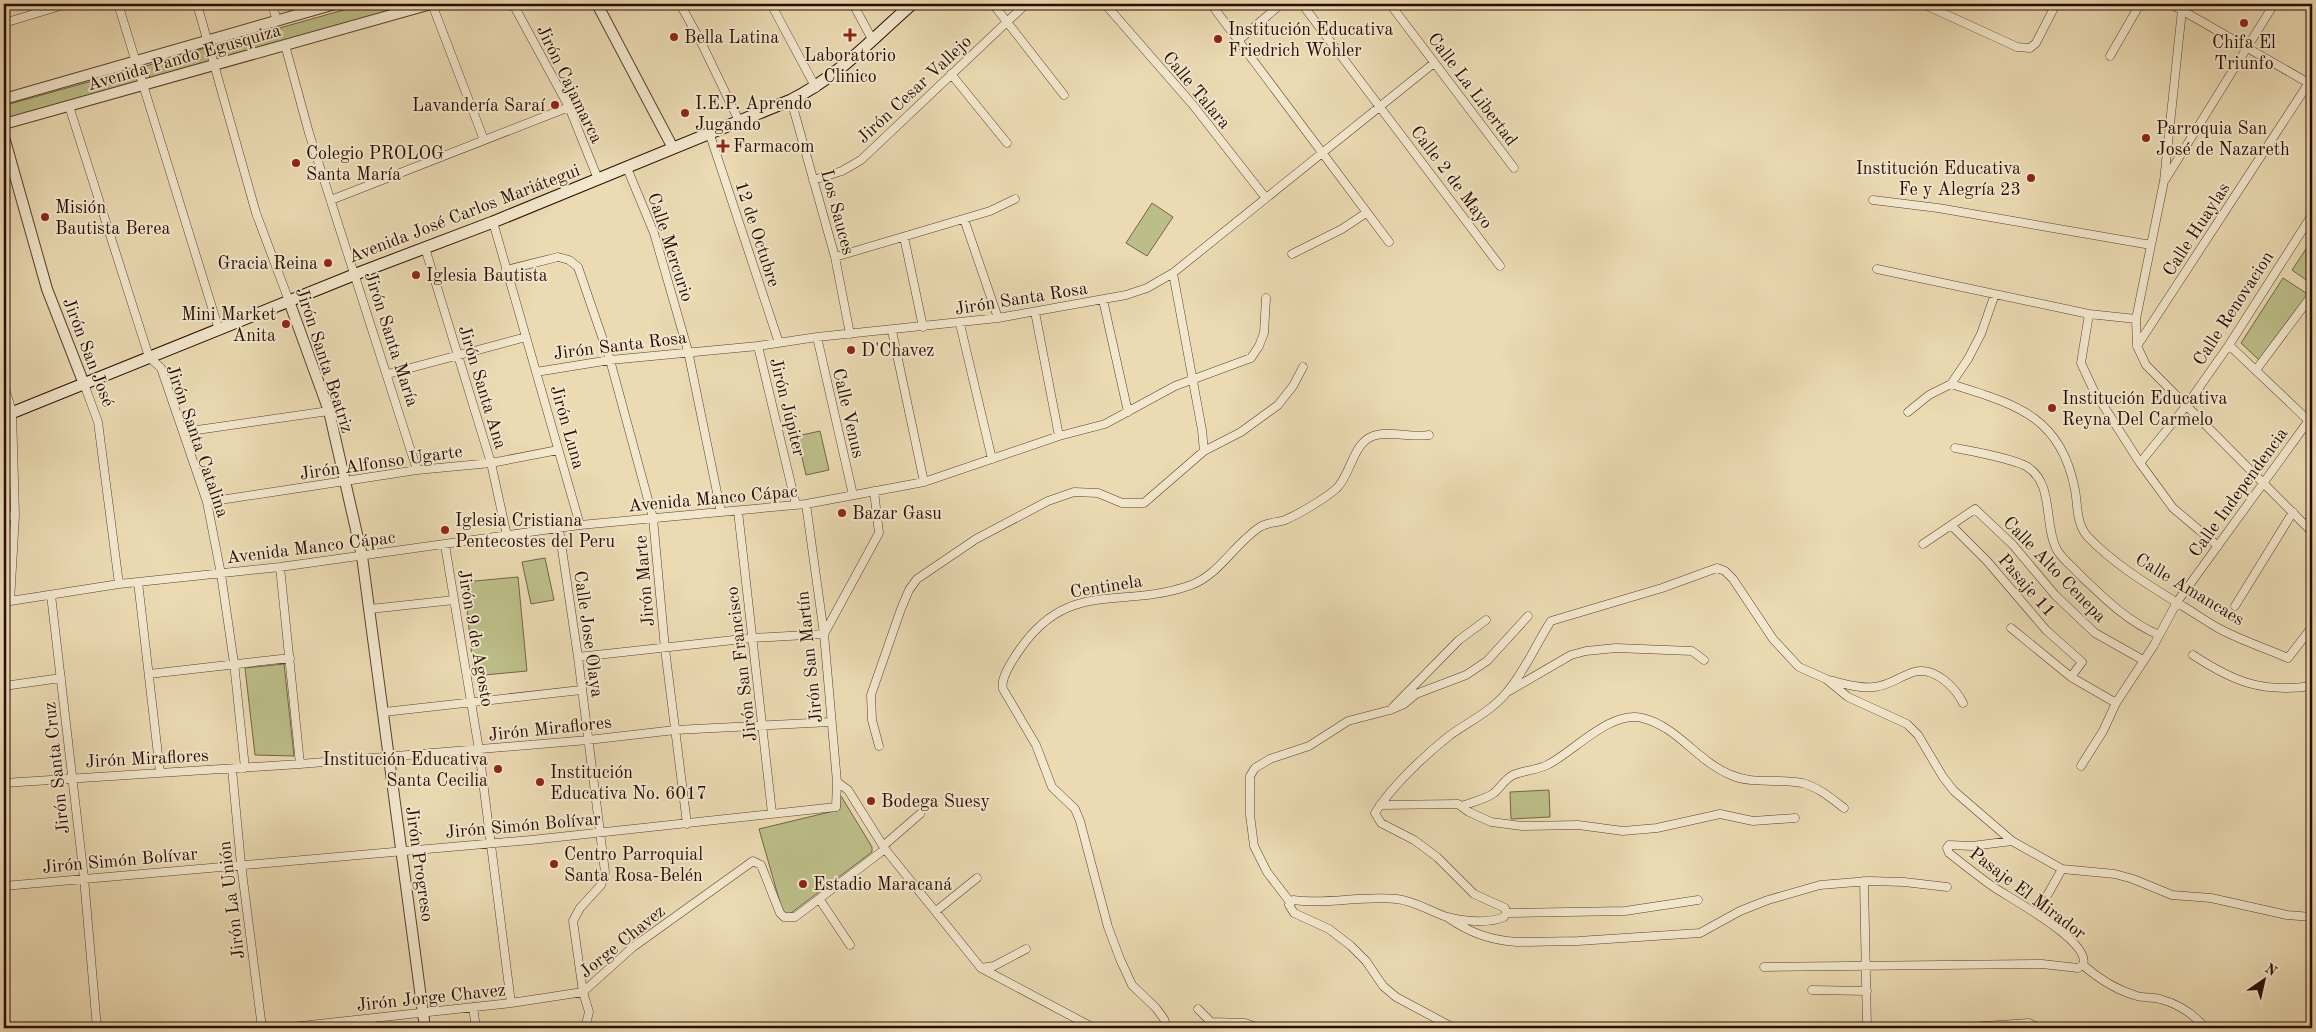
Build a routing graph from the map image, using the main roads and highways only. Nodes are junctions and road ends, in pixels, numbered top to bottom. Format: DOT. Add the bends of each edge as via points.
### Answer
graph roads {
  1 [pos="912,4"];
  2 [pos="8,414"];
  1 -- 2 [label="main road, Avenida José Carlos Mariátegui" via="839,72 791,100"];
}
